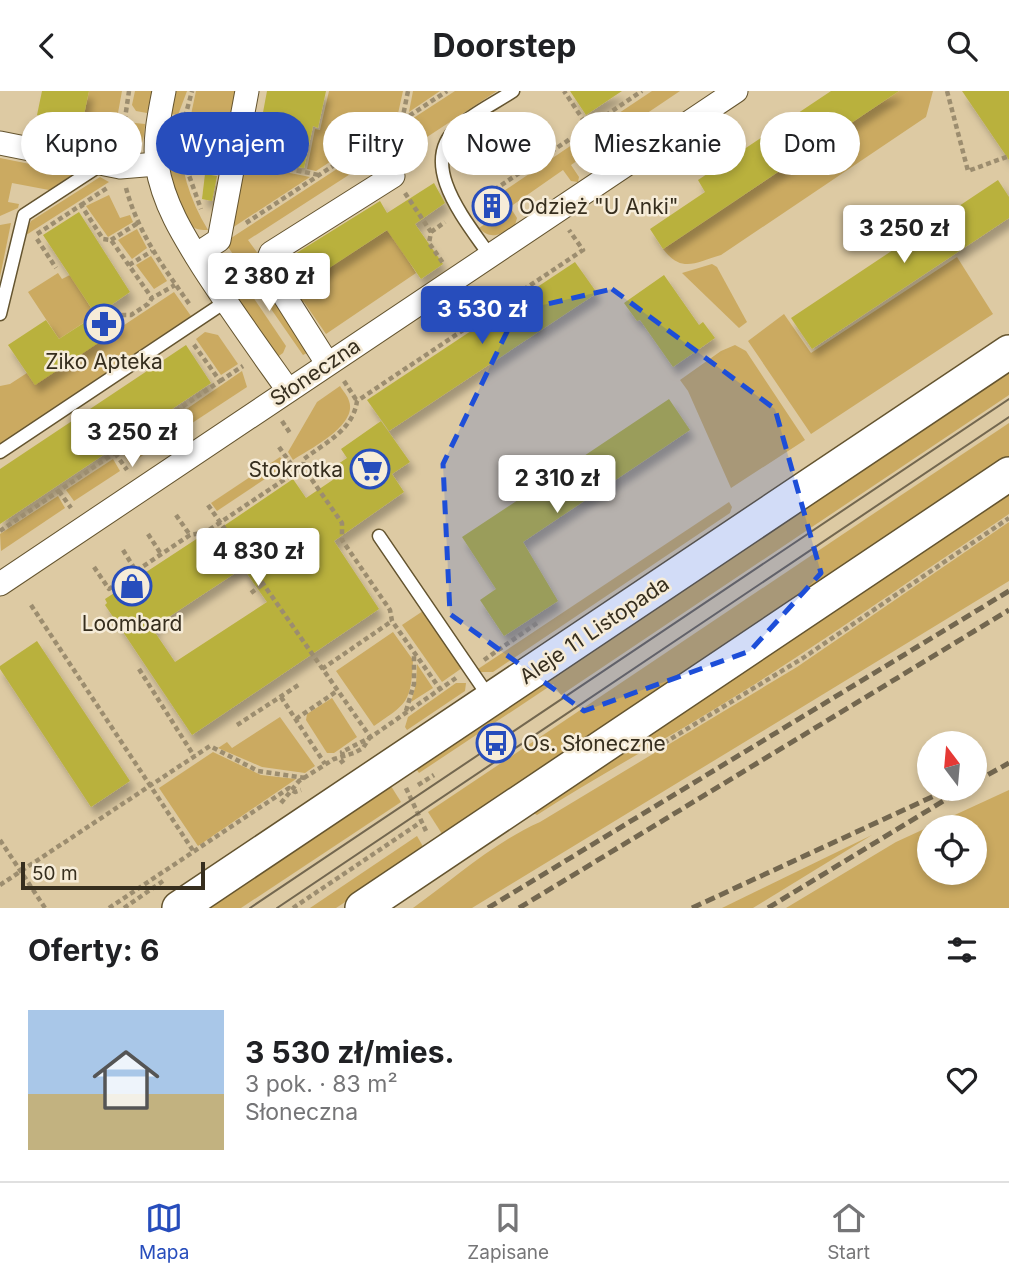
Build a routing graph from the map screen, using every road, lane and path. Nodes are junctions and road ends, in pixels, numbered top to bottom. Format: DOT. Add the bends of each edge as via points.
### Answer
graph roads {
  1 [pos="164,91"];
  2 [pos="247,91"];
  3 [pos="408,91"];
  4 [pos="447,91"];
  5 [pos="513,91"];
  6 [pos="564,91"];
  7 [pos="642,91"];
  8 [pos="736,91"];
  9 [pos="947,91"];
  10 [pos="161,112"];
  11 [pos="243,112"];
  12 [pos="404,112"];
  13 [pos="416,112"];
  14 [pos="578,112"];
  15 [pos="610,112"];
  16 [pos="570,139"];
  17 [pos="0,143"];
  18 [pos="21,147"];
  19 [pos="1009,156"];
  20 [pos="323,172"];
  21 [pos="309,173"];
  22 [pos="85,175"];
  23 [pos="160,175"];
  24 [pos="230,175"];
  25 [pos="319,175"];
  26 [pos="393,176"];
  27 [pos="111,185"];
  28 [pos="472,204"];
  29 [pos="81,205"];
  30 [pos="452,218"];
  31 [pos="138,223"];
  32 [pos="569,230"];
  33 [pos="430,232"];
  34 [pos="111,240"];
  35 [pos="219,240"];
  36 [pos="152,251"];
  37 [pos="196,255"];
  38 [pos="490,256"];
  39 [pos="129,265"];
  40 [pos="446,266"];
  41 [pos="56,268"];
  42 [pos="176,285"];
  43 [pos="152,298"];
  44 [pos="225,302"];
  45 [pos="0,314"];
  46 [pos="114,319"];
  47 [pos="198,333"];
  48 [pos="1009,352"];
  49 [pos="327,363"];
  50 [pos="238,370"];
  51 [pos="220,381"];
  52 [pos="347,386"];
  53 [pos="288,390"];
  54 [pos="357,401"];
  55 [pos="167,417"];
  56 [pos="178,433"];
  57 [pos="279,447"];
  58 [pos="0,452"];
  59 [pos="115,453"];
  60 [pos="125,467"];
  61 [pos="303,467"];
  62 [pos="296,471"];
  63 [pos="1009,474"];
  64 [pos="59,491"];
  65 [pos="69,505"];
  66 [pos="208,505"];
  67 [pos="176,515"];
  68 [pos="1009,518"];
  69 [pos="220,522"];
  70 [pos="0,531"];
  71 [pos="148,534"];
  72 [pos="190,535"];
  73 [pos="379,536"];
  74 [pos="122,550"];
  75 [pos="161,554"];
  76 [pos="94,567"];
  77 [pos="136,571"];
  78 [pos="263,584"];
  79 [pos="0,585"];
  80 [pos="251,593"];
  81 [pos="31,605"];
  82 [pos="392,621"];
  83 [pos="414,652"];
  84 [pos="139,669"];
  85 [pos="322,669"];
  86 [pos="300,684"];
  87 [pos="440,689"];
  88 [pos="337,691"];
  89 [pos="281,697"];
  90 [pos="491,699"];
  91 [pos="406,712"];
  92 [pos="296,719"];
  93 [pos="237,725"];
  94 [pos="371,737"];
  95 [pos="653,749"];
  96 [pos="194,756"];
  97 [pos="343,756"];
  98 [pos="325,764"];
  99 [pos="339,765"];
  100 [pos="392,766"];
  101 [pos="305,778"];
  102 [pos="310,784"];
  103 [pos="150,786"];
  104 [pos="293,790"];
  105 [pos="275,808"];
  106 [pos="421,822"];
  107 [pos="0,840"];
  108 [pos="194,852"];
  109 [pos="443,854"];
  110 [pos="20,871"];
  111 [pos="0,885"];
  112 [pos="175,893"];
  113 [pos="45,908"];
  114 [pos="109,908"];
  115 [pos="124,908"];
  116 [pos="293,908"];
  117 [pos="362,908"];
  1 -- 10 [label="street"];
  2 -- 11 [label="street"];
  3 -- 12 [label="path"];
  4 -- 13 [label="path"];
  5 -- 38 [label="lane" via="456,128 442,150 444,182"];
  6 -- 14 [label="path"];
  7 -- 15 [label="path"];
  8 -- 38 [label="street, Słoneczna"];
  9 -- 19 [label="path" via="968,171"];
  16 -- 28 [label="path"];
  17 -- 18 [label="street"];
  20 -- 25 [label="path"];
  21 -- 25 [label="path"];
  22 -- 45 [label="lane" via="24,215"];
  23 -- 37 [label="street" via="169,207"];
  24 -- 35 [label="street"];
  25 -- 35 [label="path"];
  26 -- 33 [label="path"];
  26 -- 49 [label="street" via="271,253 267,263"];
  27 -- 29 [label="path"];
  29 -- 34 [label="path" via="103,239"];
  29 -- 41 [label="path" via="35,235"];
  30 -- 33 [label="path"];
  31 -- 34 [label="path"];
  32 -- 54 [label="path" via="583,250"];
  33 -- 40 [label="path" via="429,243"];
  34 -- 39 [label="path"];
  35 -- 37 [label="street"];
  36 -- 39 [label="path"];
  37 -- 44 [label="street"];
  38 -- 49 [label="street, Słoneczna"];
  39 -- 43 [label="path"];
  42 -- 43 [label="path"];
  43 -- 46 [label="path" via="131,315"];
  44 -- 53 [label="street"];
  44 -- 58 [label="lane"];
  47 -- 51 [label="path" via="190,338"];
  48 -- 90 [label="main road, Aleje 11 Listopada"];
  49 -- 53 [label="street, Słoneczna"];
  50 -- 51 [label="path"];
  51 -- 55 [label="path"];
  52 -- 54 [label="path"];
  53 -- 79 [label="street, Słoneczna"];
  54 -- 61 [label="path" via="348,426 303,459"];
  55 -- 56 [label="path"];
  55 -- 59 [label="path"];
  57 -- 62 [label="path"];
  59 -- 60 [label="path"];
  59 -- 64 [label="path"];
  61 -- 62 [label="path"];
  61 -- 82 [label="path" via="342,523 342,540 390,610"];
  62 -- 69 [label="path"];
  63 -- 109 [label="main road"];
  64 -- 65 [label="path"];
  64 -- 70 [label="path"];
  66 -- 69 [label="path"];
  67 -- 72 [label="path"];
  68 -- 95 [label="path" via="803,658"];
  69 -- 72 [label="path"];
  69 -- 78 [label="path"];
  71 -- 75 [label="path"];
  72 -- 75 [label="path"];
  73 -- 90 [label="lane"];
  74 -- 77 [label="path"];
  75 -- 77 [label="path"];
  76 -- 77 [label="path" via="109,589"];
  78 -- 80 [label="path"];
  78 -- 85 [label="path"];
  81 -- 103 [label="path"];
  82 -- 83 [label="path"];
  82 -- 85 [label="path"];
  83 -- 87 [label="path"];
  83 -- 91 [label="path" via="414,684"];
  84 -- 96 [label="path"];
  85 -- 88 [label="path"];
  86 -- 89 [label="path"];
  88 -- 92 [label="path"];
  88 -- 94 [label="path"];
  89 -- 92 [label="path"];
  89 -- 93 [label="path"];
  90 -- 100 [label="main road, Aleje 11 Listopada"];
  92 -- 98 [label="path"];
  94 -- 97 [label="path" via="342,752"];
  94 -- 100 [label="path"];
  96 -- 101 [label="path" via="210,746 258,771"];
  96 -- 103 [label="path"];
  97 -- 98 [label="path"];
  97 -- 99 [label="path"];
  98 -- 101 [label="path"];
  100 -- 106 [label="path"];
  100 -- 112 [label="main road, Aleje 11 Listopada"];
  101 -- 104 [label="path"];
  102 -- 104 [label="path"];
  103 -- 108 [label="path"];
  103 -- 110 [label="path"];
  104 -- 105 [label="path"];
  104 -- 108 [label="path" via="289,788"];
  106 -- 109 [label="path"];
  106 -- 116 [label="path"];
  107 -- 110 [label="path"];
  108 -- 114 [label="path"];
  109 -- 117 [label="main road"];
  110 -- 111 [label="path"];
  110 -- 113 [label="path"];
  112 -- 115 [label="path"];
}
